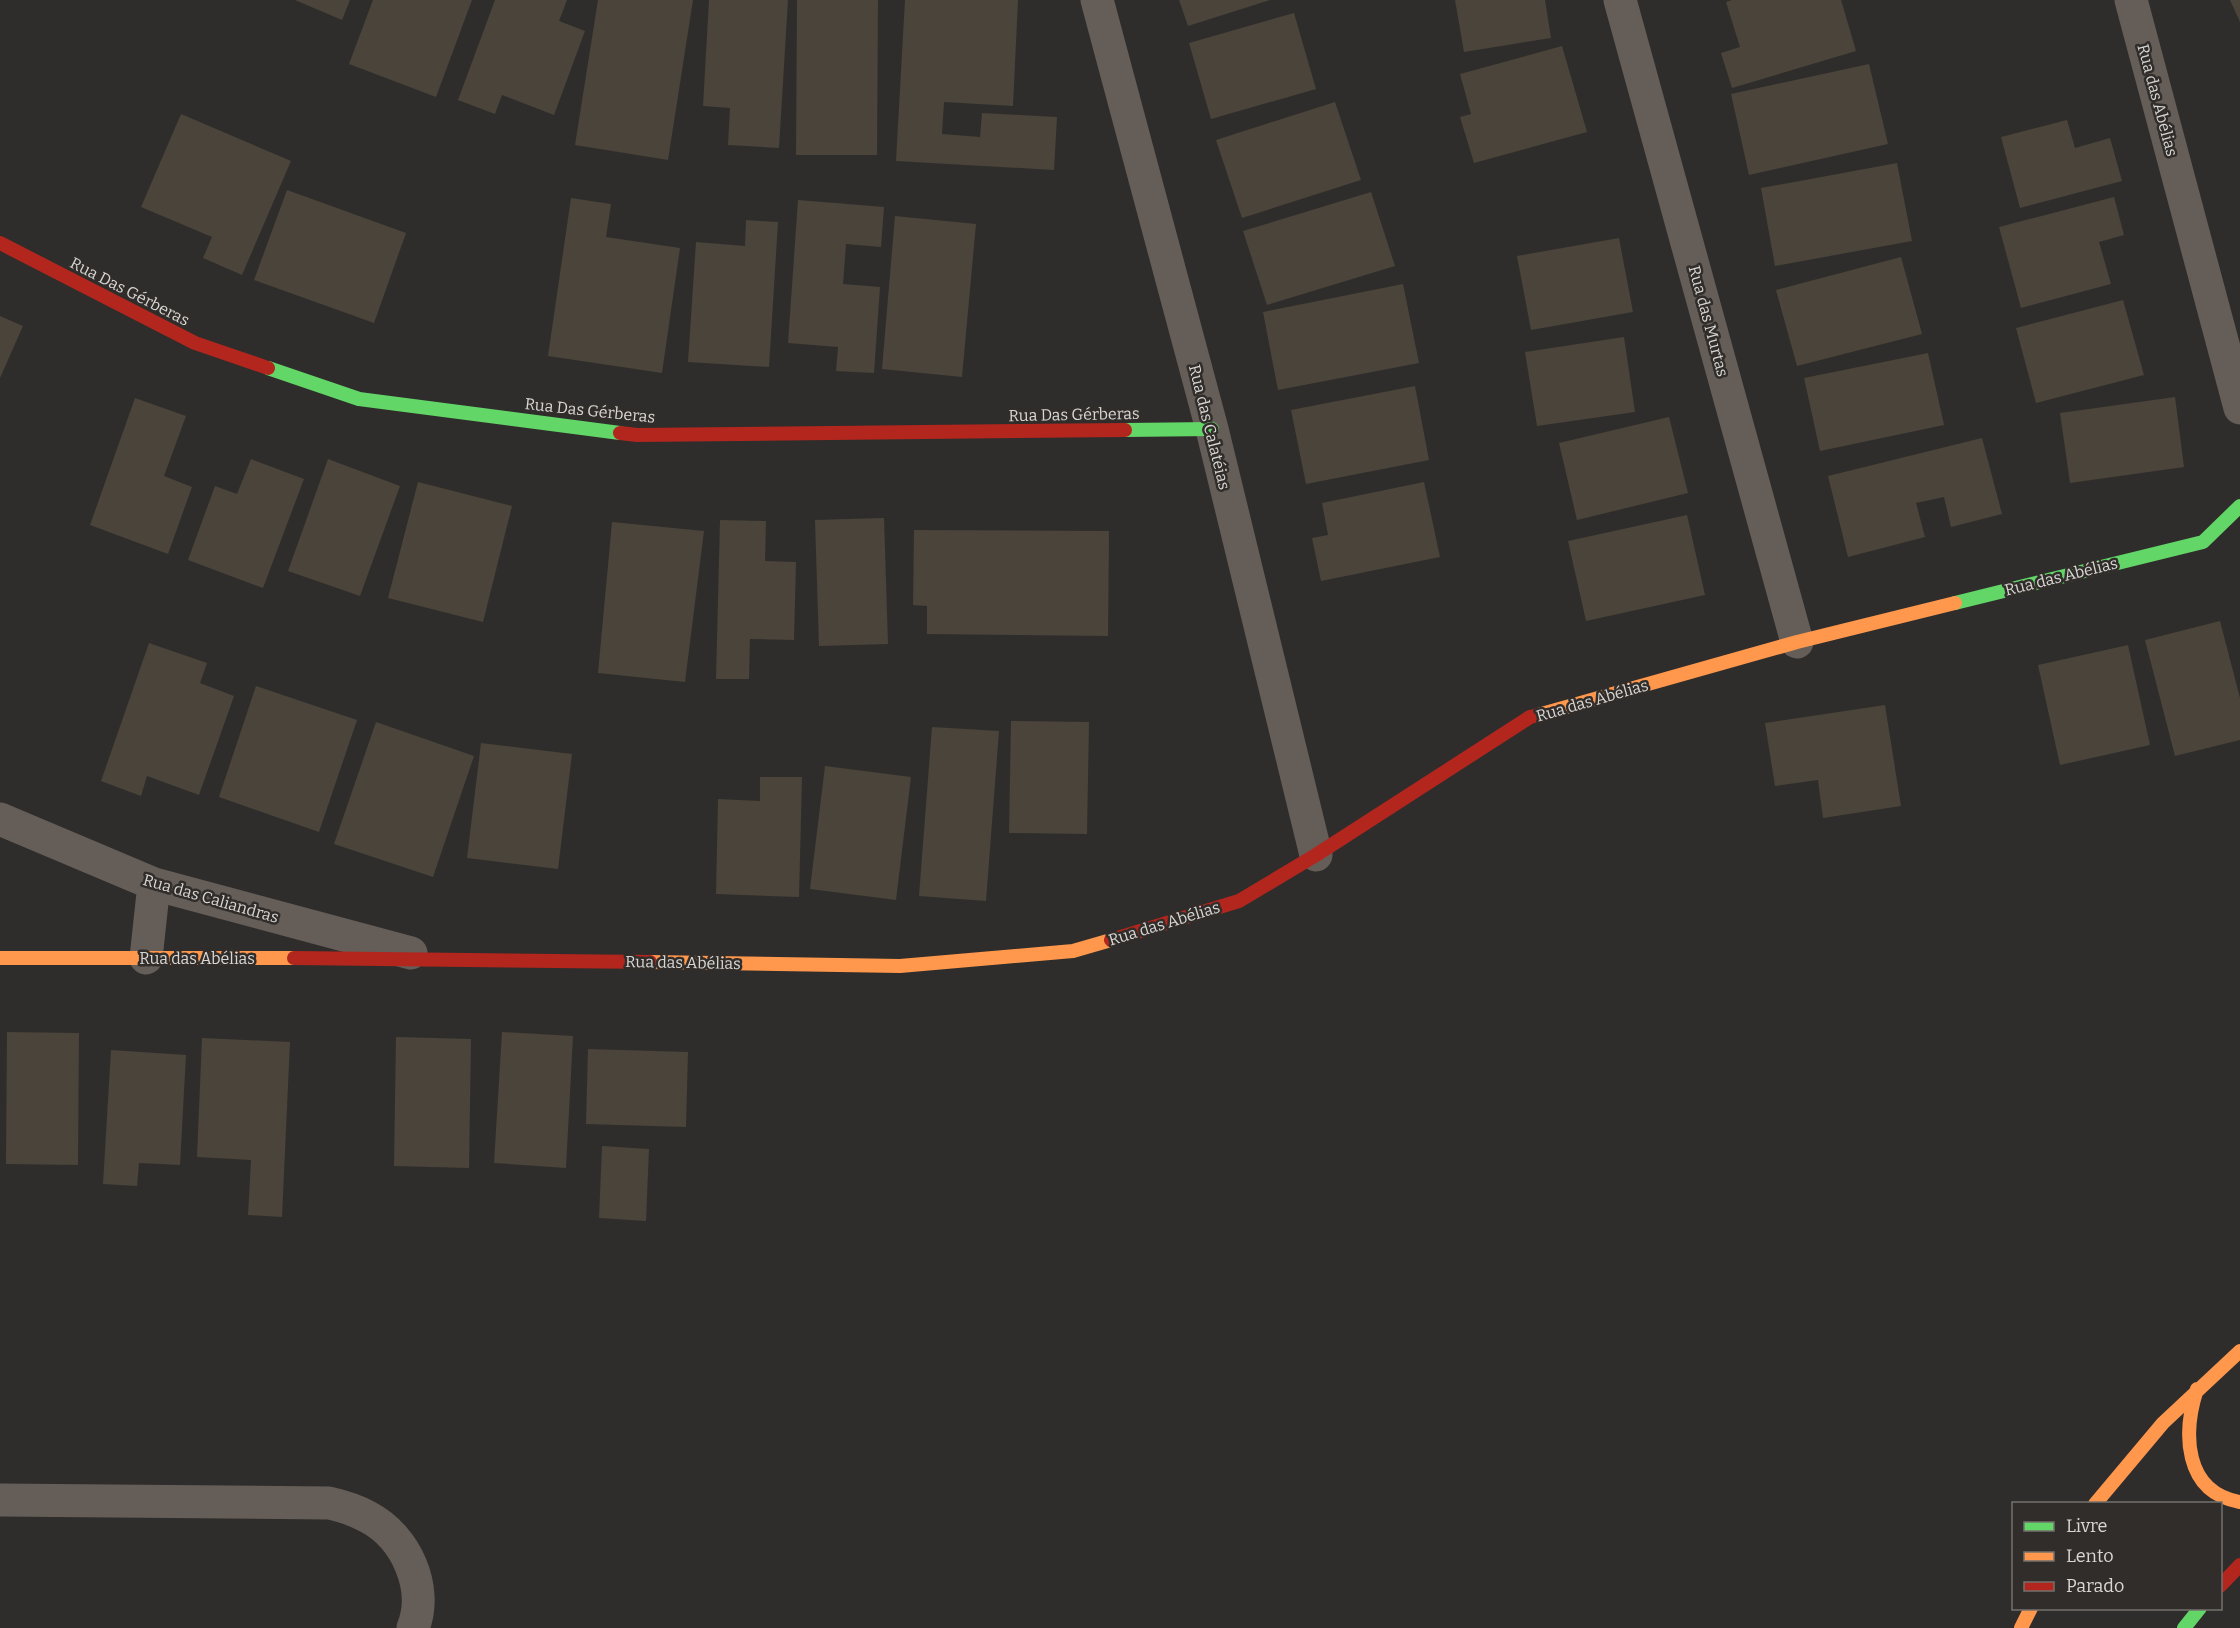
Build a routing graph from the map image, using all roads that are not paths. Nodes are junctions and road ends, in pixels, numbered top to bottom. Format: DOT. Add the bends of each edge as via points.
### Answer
graph roads {
  1 [pos="1097,0"];
  2 [pos="1620,0"];
  3 [pos="2131,0"];
  4 [pos="0,243"];
  5 [pos="2240,408"];
  6 [pos="1212,429"];
  7 [pos="2240,506"];
  8 [pos="1797,642"];
  9 [pos="0,819"];
  10 [pos="1316,855"];
  11 [pos="154,884"];
  12 [pos="0,958"];
  13 [pos="146,958"];
  14 [pos="430,958"];
  15 [pos="2240,1351"];
  16 [pos="2198,1387"];
  17 [pos="0,1500"];
  18 [pos="2096,1502"];
  19 [pos="2240,1502"];
  20 [pos="2240,1564"];
  21 [pos="2222,1584"];
  22 [pos="2030,1610"];
  23 [pos="2198,1610"];
  24 [pos="413,1628"];
  25 [pos="2021,1628"];
  26 [pos="2184,1628"];
  1 -- 6 [label="street, Rua das Calatéias"];
  2 -- 8 [label="street, Rua das Murtas"];
  3 -- 5 [label="street, Rua das Abélias"];
  4 -- 6 [label="street, Rua Das Gérberas" via="195,343 359,399 637,435"];
  6 -- 10 [label="street, Rua das Calatéias"];
  7 -- 8 [label="street, Rua das Abélias" via="2203,542"];
  8 -- 10 [label="street, Rua das Abélias" via="1530,717"];
  9 -- 11 [label="street, Rua das Caliandras"];
  10 -- 14 [label="street, Rua das Abélias" via="1239,901 1073,951 900,966"];
  11 -- 13 [label="street"];
  11 -- 14 [label="street, Rua das Caliandras"];
  12 -- 13 [label="street, Rua das Abélias"];
  13 -- 14 [label="street, Rua das Abélias"];
  15 -- 16 [label="street"];
  16 -- 18 [label="street" via="2128,1458"];
  16 -- 19 [label="street" via="2187,1430 2192,1465 2216,1494"];
  17 -- 24 [label="street" via="329,1503 351,1508 370,1517 402,1548 418,1591"];
  20 -- 21 [label="street"];
  22 -- 25 [label="street"];
  23 -- 26 [label="street"];
}
